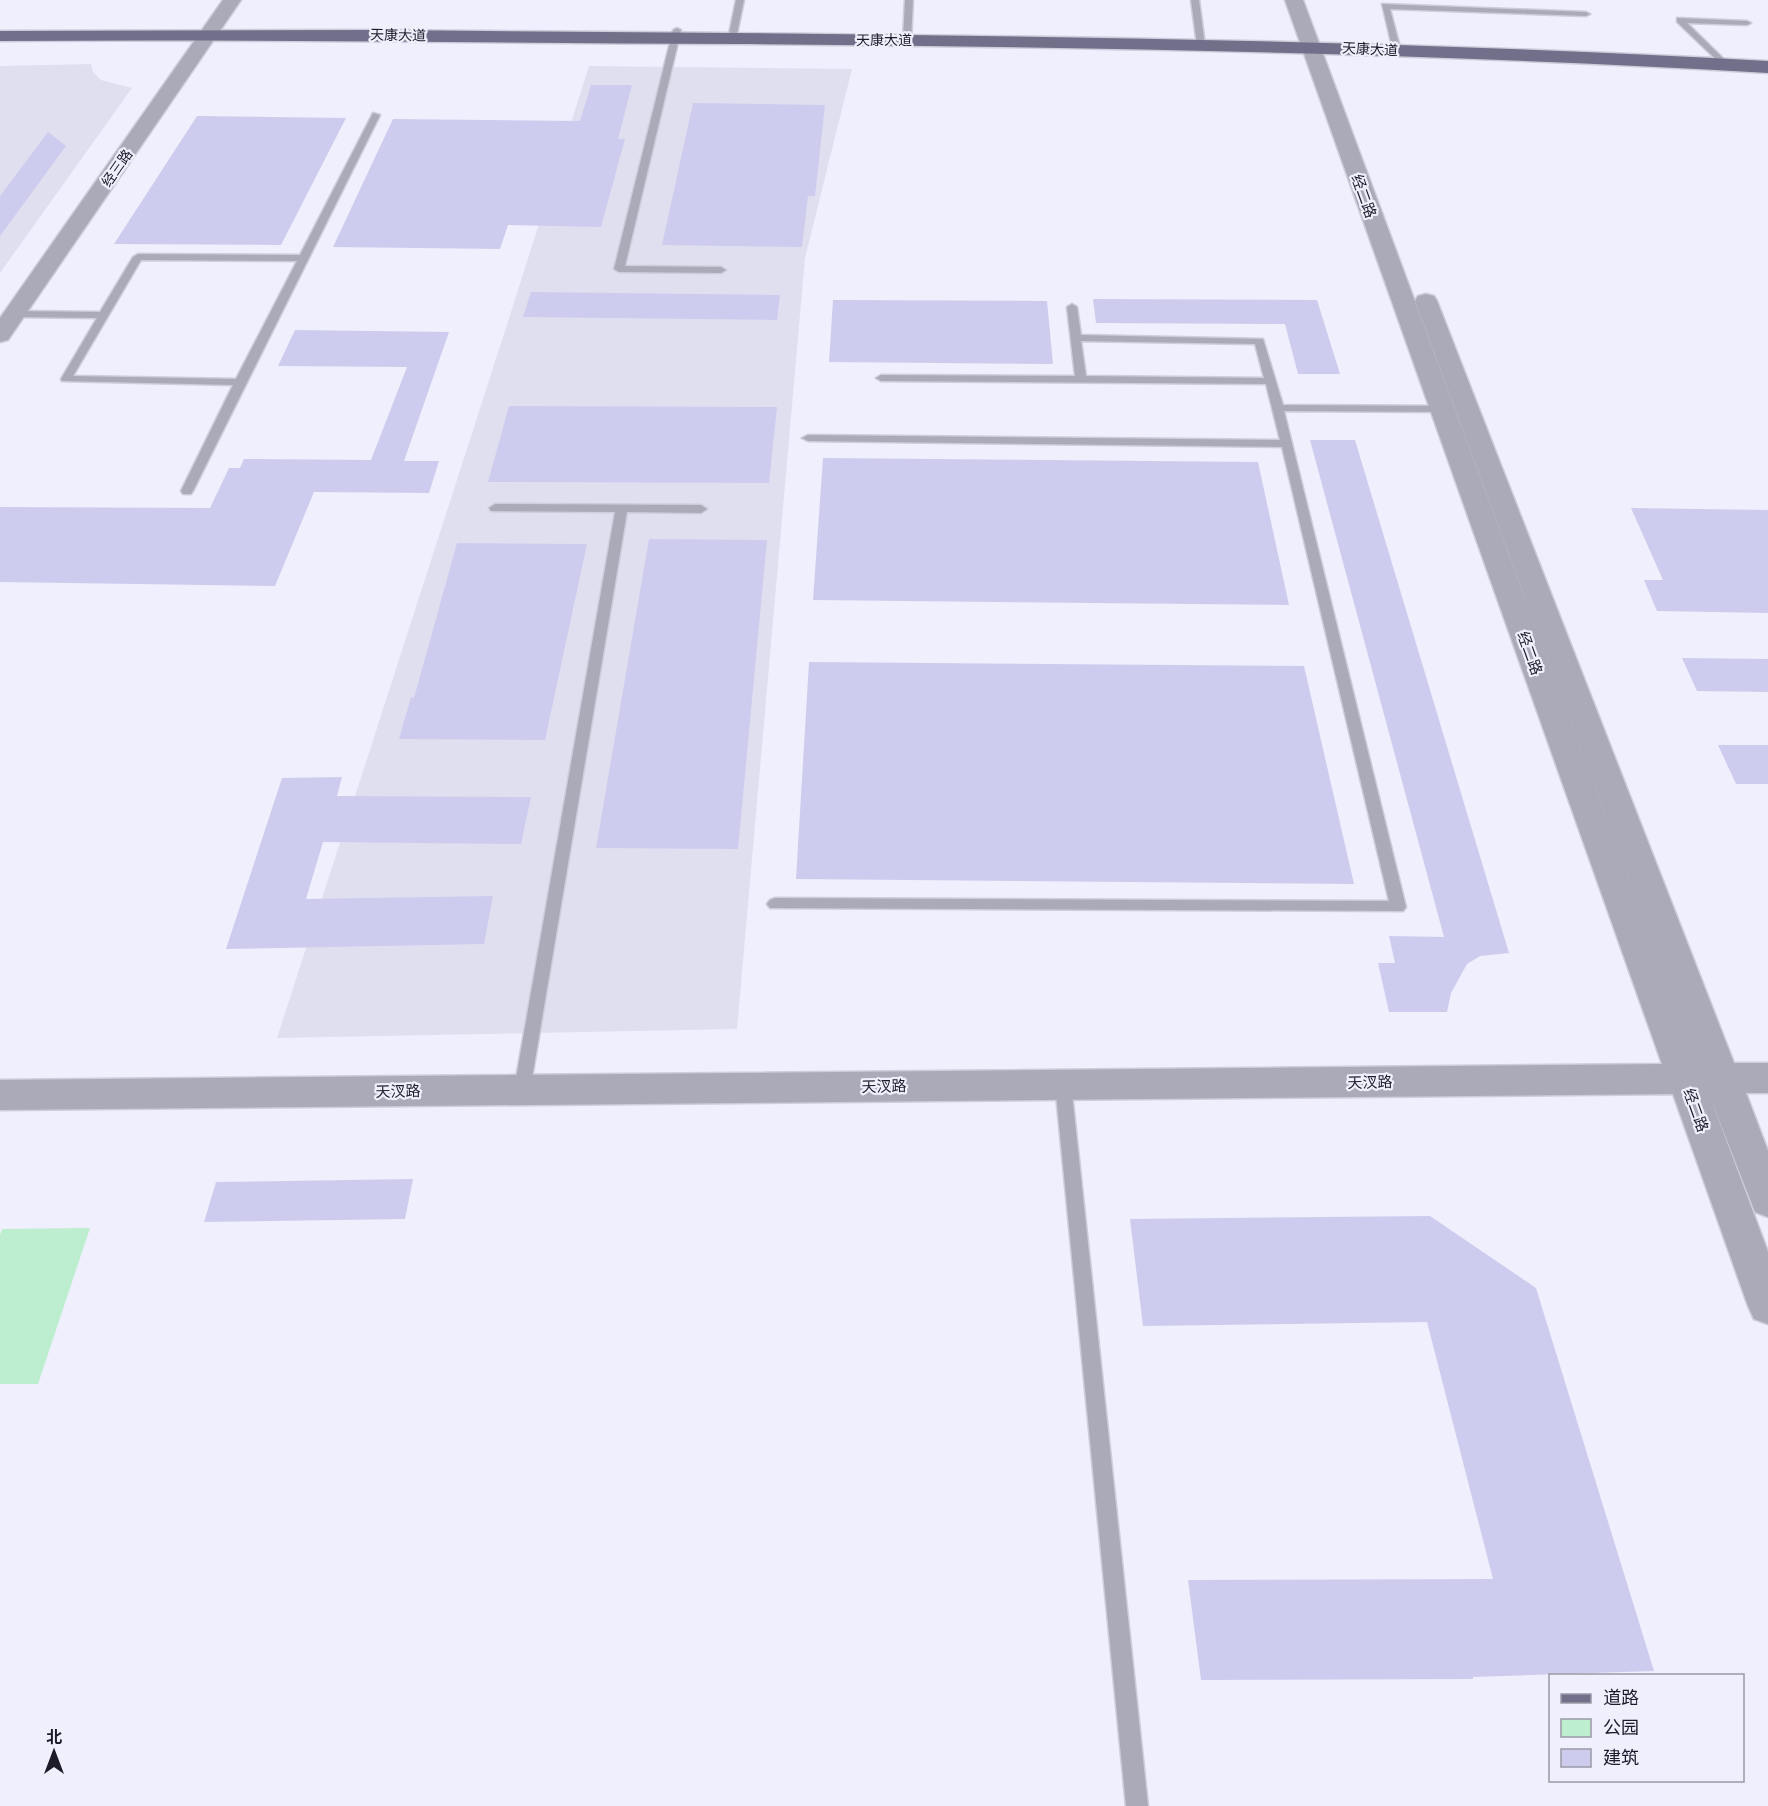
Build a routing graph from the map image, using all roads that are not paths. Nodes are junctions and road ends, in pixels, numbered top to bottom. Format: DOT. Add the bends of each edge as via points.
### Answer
graph roads {
  1 [pos="232,0"];
  2 [pos="740,0"];
  3 [pos="909,0"];
  4 [pos="1195,0"];
  5 [pos="1294,0"];
  6 [pos="1311,0"];
  7 [pos="1586,14"];
  8 [pos="1748,23"];
  9 [pos="0,29"];
  10 [pos="212,29"];
  11 [pos="676,34"];
  12 [pos="733,35"];
  13 [pos="0,36"];
  14 [pos="907,36"];
  15 [pos="1201,41"];
  16 [pos="1318,43"];
  17 [pos="1396,47"];
  18 [pos="1768,59"];
  19 [pos="1721,61"];
  20 [pos="1768,67"];
  21 [pos="375,115"];
  22 [pos="304,258"];
  23 [pos="721,270"];
  24 [pos="1072,307"];
  25 [pos="15,314"];
  26 [pos="104,315"];
  27 [pos="0,335"];
  28 [pos="1075,338"];
  29 [pos="880,378"];
  30 [pos="1081,381"];
  31 [pos="1271,381"];
  32 [pos="240,382"];
  33 [pos="1278,408"];
  34 [pos="1454,409"];
  35 [pos="808,438"];
  36 [pos="1287,444"];
  37 [pos="187,491"];
  38 [pos="495,508"];
  39 [pos="622,509"];
  40 [pos="701,509"];
  41 [pos="775,904"];
  42 [pos="1768,1078"];
  43 [pos="1684,1079"];
  44 [pos="1722,1079"];
  45 [pos="1063,1084"];
  46 [pos="522,1090"];
  47 [pos="0,1095"];
  48 [pos="1768,1200"];
  49 [pos="1768,1306"];
  50 [pos="1137,1806"];
  1 -- 10 [label="street, 经三路"];
  2 -- 12 [label="lane"];
  3 -- 14 [label="lane"];
  4 -- 15 [label="lane"];
  5 -- 16 [label="street, 经二路"];
  6 -- 16 [label="street, 经二路"];
  7 -- 17 [label="lane" via="1385,6"];
  8 -- 19 [label="lane" via="1680,20"];
  9 -- 10 [label="main road, 天康大道"];
  10 -- 11 [label="main road, 天康大道"];
  10 -- 13 [label="main road, 天康大道"];
  10 -- 25 [label="street, 经三路"];
  11 -- 12 [label="main road, 天康大道"];
  11 -- 23 [label="lane" via="619,269"];
  12 -- 14 [label="main road, 天康大道"];
  14 -- 15 [label="main road, 天康大道"];
  15 -- 16 [label="main road, 天康大道"];
  16 -- 17 [label="main road, 天康大道"];
  16 -- 34 [label="street, 经二路"];
  17 -- 19 [label="main road, 天康大道"];
  18 -- 19 [label="main road, 天康大道"];
  19 -- 20 [label="main road, 天康大道"];
  21 -- 22 [label="lane"];
  22 -- 26 [label="lane" via="138,257"];
  22 -- 32 [label="lane"];
  24 -- 28 [label="lane"];
  25 -- 26 [label="lane"];
  25 -- 27 [label="street, 经三路"];
  26 -- 32 [label="lane" via="66,379"];
  28 -- 30 [label="lane"];
  28 -- 31 [label="lane" via="1259,341"];
  29 -- 30 [label="lane"];
  30 -- 31 [label="lane"];
  31 -- 33 [label="lane"];
  32 -- 37 [label="lane"];
  33 -- 34 [label="lane"];
  33 -- 36 [label="lane"];
  34 -- 43 [label="street, 经二路"];
  34 -- 44 [label="street, 经二路"];
  35 -- 36 [label="lane"];
  36 -- 41 [label="lane" via="1398,907"];
  38 -- 39 [label="lane"];
  39 -- 40 [label="lane"];
  39 -- 46 [label="lane"];
  42 -- 44 [label="street, 天汊路"];
  43 -- 44 [label="street, 天汊路"];
  43 -- 45 [label="street, 天汊路"];
  43 -- 49 [label="street, 经二路"];
  44 -- 48 [label="street, 经二路"];
  45 -- 46 [label="street, 天汊路"];
  45 -- 50 [label="lane"];
  46 -- 47 [label="street, 天汊路"];
}
